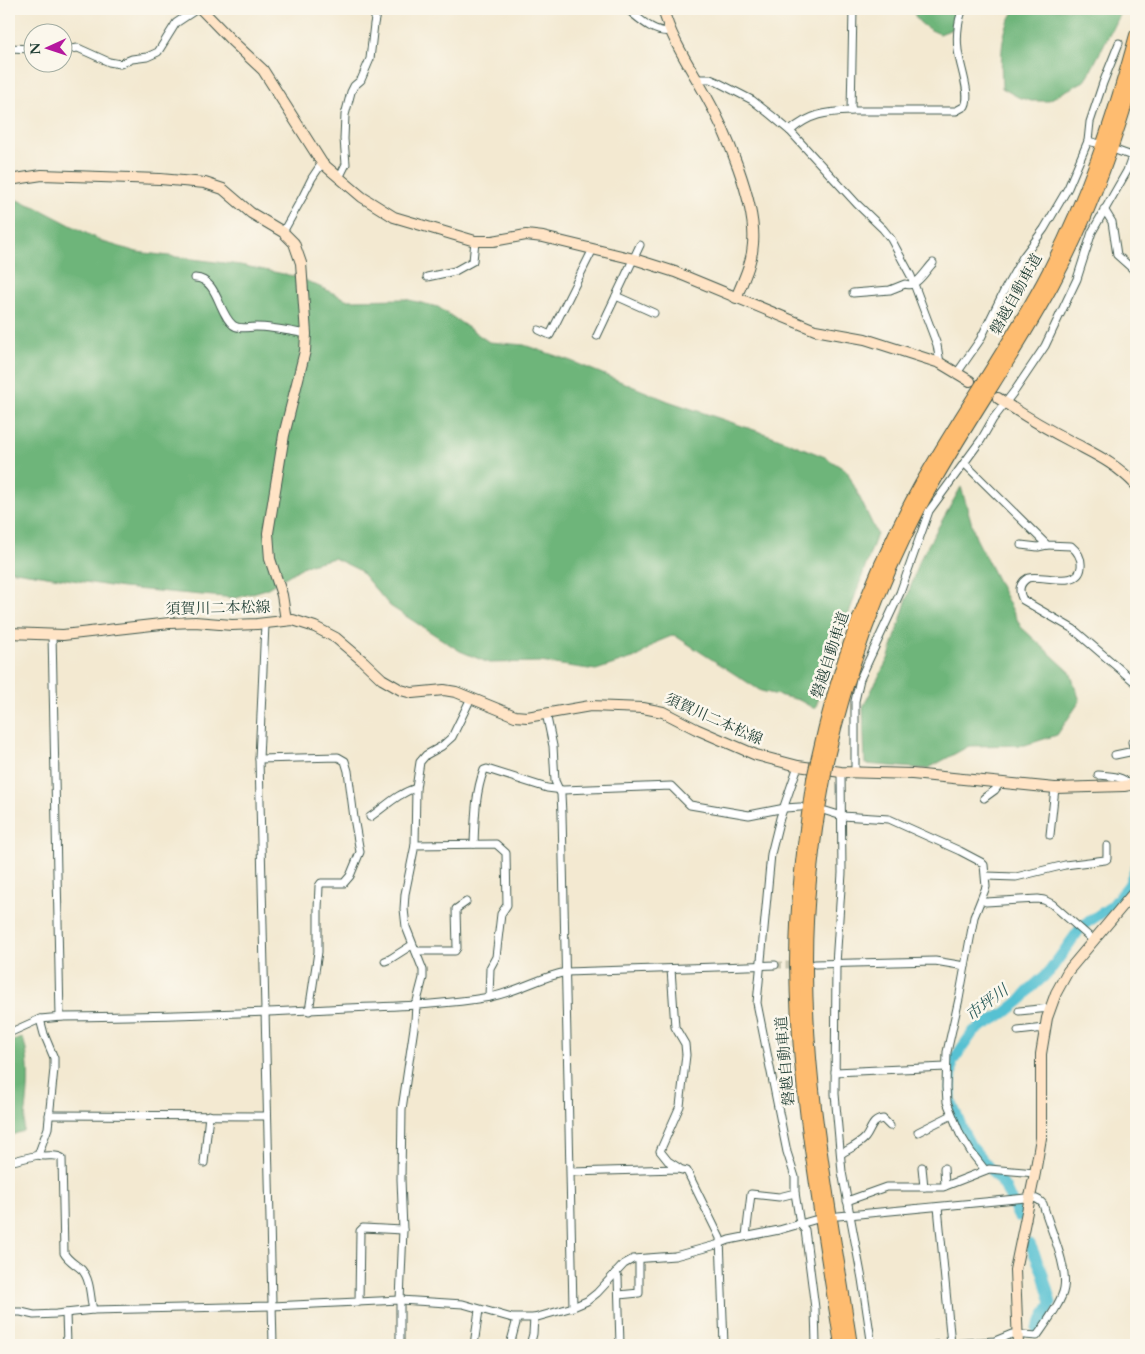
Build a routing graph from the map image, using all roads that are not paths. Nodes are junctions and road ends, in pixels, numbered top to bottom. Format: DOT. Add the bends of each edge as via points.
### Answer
graph roads {
  1 [pos="198,9"];
  2 [pos="202,9"];
  3 [pos="377,9"];
  4 [pos="627,9"];
  5 [pos="663,9"];
  6 [pos="853,9"];
  7 [pos="963,9"];
  8 [pos="671,31"];
  9 [pos="1136,35"];
  10 [pos="1119,43"];
  11 [pos="72,49"];
  12 [pos="1136,70"];
  13 [pos="697,79"];
  14 [pos="851,111"];
  15 [pos="790,131"];
  16 [pos="1088,141"];
  17 [pos="1096,143"];
  18 [pos="1136,146"];
  19 [pos="1118,151"];
  20 [pos="1132,156"];
  21 [pos="322,163"];
  22 [pos="339,178"];
  23 [pos="9,180"];
  24 [pos="1104,209"];
  25 [pos="283,232"];
  26 [pos="475,241"];
  27 [pos="640,245"];
  28 [pos="593,249"];
  29 [pos="634,259"];
  30 [pos="933,263"];
  31 [pos="1136,272"];
  32 [pos="427,277"];
  33 [pos="195,278"];
  34 [pos="914,284"];
  35 [pos="853,293"];
  36 [pos="616,296"];
  37 [pos="736,298"];
  38 [pos="654,313"];
  39 [pos="539,330"];
  40 [pos="306,334"];
  41 [pos="597,336"];
  42 [pos="940,363"];
  43 [pos="957,374"];
  44 [pos="970,381"];
  45 [pos="1001,400"];
  46 [pos="964,463"];
  47 [pos="1136,485"];
  48 [pos="1021,545"];
  49 [pos="1046,545"];
  50 [pos="286,620"];
  51 [pos="265,624"];
  52 [pos="9,633"];
  53 [pos="52,634"];
  54 [pos="1136,683"];
  55 [pos="471,698"];
  56 [pos="546,713"];
  57 [pos="1132,742"];
  58 [pos="1134,751"];
  59 [pos="1115,754"];
  60 [pos="259,759"];
  61 [pos="1136,760"];
  62 [pos="822,761"];
  63 [pos="798,766"];
  64 [pos="841,772"];
  65 [pos="855,772"];
  66 [pos="1098,775"];
  67 [pos="818,780"];
  68 [pos="1000,783"];
  69 [pos="1133,785"];
  70 [pos="416,788"];
  71 [pos="558,788"];
  72 [pos="1055,788"];
  73 [pos="984,798"];
  74 [pos="800,807"];
  75 [pos="785,808"];
  76 [pos="826,811"];
  77 [pos="842,816"];
  78 [pos="370,817"];
  79 [pos="1050,835"];
  80 [pos="474,844"];
  81 [pos="415,845"];
  82 [pos="1107,846"];
  83 [pos="986,876"];
  84 [pos="1136,890"];
  85 [pos="466,902"];
  86 [pos="986,902"];
  87 [pos="1093,940"];
  88 [pos="414,948"];
  89 [pos="385,960"];
  90 [pos="815,964"];
  91 [pos="836,964"];
  92 [pos="762,966"];
  93 [pos="775,966"];
  94 [pos="965,966"];
  95 [pos="672,969"];
  96 [pos="566,972"];
  97 [pos="490,997"];
  98 [pos="416,1005"];
  99 [pos="1050,1008"];
  100 [pos="309,1010"];
  101 [pos="1020,1011"];
  102 [pos="265,1013"];
  103 [pos="62,1017"];
  104 [pos="40,1019"];
  105 [pos="1044,1028"];
  106 [pos="1018,1031"];
  107 [pos="9,1033"];
  108 [pos="946,1067"];
  109 [pos="835,1072"];
  110 [pos="209,1114"];
  111 [pos="50,1115"];
  112 [pos="952,1115"];
  113 [pos="267,1116"];
  114 [pos="890,1126"];
  115 [pos="918,1132"];
  116 [pos="841,1154"];
  117 [pos="38,1155"];
  118 [pos="9,1162"];
  119 [pos="204,1163"];
  120 [pos="922,1168"];
  121 [pos="944,1168"];
  122 [pos="679,1169"];
  123 [pos="985,1170"];
  124 [pos="570,1172"];
  125 [pos="1035,1174"];
  126 [pos="945,1186"];
  127 [pos="924,1187"];
  128 [pos="795,1193"];
  129 [pos="1030,1198"];
  130 [pos="847,1201"];
  131 [pos="938,1207"];
  132 [pos="849,1215"];
  133 [pos="838,1216"];
  134 [pos="814,1220"];
  135 [pos="800,1224"];
  136 [pos="403,1230"];
  137 [pos="746,1236"];
  138 [pos="721,1243"];
  139 [pos="639,1259"];
  140 [pos="615,1273"];
  141 [pos="619,1295"];
  142 [pos="400,1300"];
  143 [pos="359,1302"];
  144 [pos="272,1306"];
  145 [pos="573,1307"];
  146 [pos="93,1310"];
  147 [pos="479,1310"];
  148 [pos="9,1312"];
  149 [pos="66,1313"];
  150 [pos="534,1318"];
  151 [pos="516,1319"];
  152 [pos="1018,1340"];
  153 [pos="951,1344"];
  154 [pos="67,1345"];
  155 [pos="273,1345"];
  156 [pos="400,1345"];
  157 [pos="474,1345"];
  158 [pos="510,1345"];
  159 [pos="530,1345"];
  160 [pos="620,1345"];
  161 [pos="724,1345"];
  162 [pos="816,1345"];
  163 [pos="841,1345"];
  164 [pos="851,1345"];
  165 [pos="870,1345"];
  166 [pos="934,1345"];
  1 -- 11 [label="street" via="176,23 158,52 147,58 120,64 78,48"];
  2 -- 21 [label="street" via="263,70"];
  3 -- 22 [label="street" via="370,59 361,80 351,92 345,115 346,164"];
  4 -- 8 [label="street" via="657,30"];
  5 -- 8 [label="street"];
  6 -- 14 [label="street"];
  7 -- 14 [label="street" via="958,44 967,97 965,106 956,110"];
  8 -- 13 [label="street"];
  9 -- 62 [label="highway, 磐越自動車道" via="1105,138 1069,228 1026,312 921,484 870,590 833,697"];
  10 -- 16 [label="street" via="1090,122"];
  12 -- 62 [label="highway, 磐越自動車道" via="1115,140 1071,248 1034,317 931,488 879,592"];
  13 -- 15 [label="street" via="710,79 752,100"];
  13 -- 37 [label="street" via="722,129 752,217 752,255"];
  14 -- 15 [label="street" via="812,116"];
  15 -- 34 [label="street" via="883,229 902,257"];
  16 -- 17 [label="street"];
  16 -- 43 [label="street" via="1068,188 1023,257 980,340"];
  18 -- 20 [label="street"];
  19 -- 20 [label="street"];
  20 -- 24 [label="street" via="1127,171"];
  21 -- 22 [label="street"];
  21 -- 25 [label="street"];
  22 -- 26 [label="street" via="362,197 394,216"];
  23 -- 25 [label="street" via="42,175 205,183 223,189 251,213"];
  24 -- 31 [label="street" via="1112,222 1117,255"];
  24 -- 45 [label="street" via="1045,346 1016,390"];
  25 -- 40 [label="street" via="299,254"];
  26 -- 28 [label="street" via="534,236"];
  26 -- 32 [label="street" via="473,261 455,271"];
  27 -- 29 [label="street"];
  28 -- 29 [label="street"];
  28 -- 39 [label="street" via="550,334"];
  29 -- 36 [label="street"];
  29 -- 37 [label="street"];
  30 -- 34 [label="street"];
  33 -- 40 [label="street" via="211,286 234,326"];
  34 -- 35 [label="street"];
  34 -- 42 [label="street" via="937,345"];
  36 -- 38 [label="street"];
  36 -- 41 [label="street"];
  37 -- 42 [label="street" via="815,330 865,339"];
  40 -- 50 [label="street" via="305,351 284,435 268,533 270,559"];
  42 -- 43 [label="street"];
  43 -- 44 [label="street"];
  45 -- 46 [label="street"];
  45 -- 47 [label="street" via="1106,458"];
  46 -- 49 [label="street"];
  46 -- 65 [label="street" via="929,511 900,593 860,679 855,701"];
  48 -- 49 [label="street"];
  49 -- 54 [label="street" via="1074,548 1080,560 1079,574 1070,580 1028,578 1020,586 1023,600 1065,624"];
  50 -- 51 [label="street, 須賀川二本松線"];
  50 -- 55 [label="street, 須賀川二本松線" via="304,623 336,638 382,679 400,690 444,690"];
  51 -- 53 [label="street, 須賀川二本松線" via="195,622"];
  51 -- 60 [label="street"];
  52 -- 53 [label="street, 須賀川二本松線"];
  53 -- 103 [label="street" via="58,980"];
  55 -- 56 [label="street, 須賀川二本松線" via="515,716"];
  55 -- 70 [label="street" via="452,737 420,762"];
  56 -- 63 [label="street, 須賀川二本松線" via="597,706 656,709 756,755"];
  56 -- 71 [label="street" via="554,746"];
  57 -- 58 [label="street"];
  58 -- 59 [label="street"];
  58 -- 61 [label="street"];
  60 -- 100 [label="street" via="338,757 345,761 348,771 360,852 344,882 320,883 319,886 318,952"];
  60 -- 102 [label="street"];
  62 -- 67 [label="highway, 磐越自動車道, bridge"];
  63 -- 64 [label="street, 須賀川二本松線"];
  63 -- 75 [label="street"];
  64 -- 65 [label="street, 須賀川二本松線"];
  64 -- 77 [label="street"];
  65 -- 68 [label="street, 須賀川二本松線"];
  66 -- 69 [label="street" via="1112,776"];
  67 -- 163 [label="highway, 磐越自動車道" via="800,877 797,1004 805,1106"];
  67 -- 164 [label="highway, 磐越自動車道" via="818,814 810,876 807,1002 815,1105"];
  68 -- 72 [label="street, 須賀川二本松線"];
  68 -- 73 [label="street"];
  69 -- 72 [label="street, 須賀川二本松線"];
  70 -- 78 [label="street" via="400,795"];
  70 -- 81 [label="street"];
  71 -- 75 [label="street" via="671,786 690,805 749,815"];
  71 -- 80 [label="street" via="547,788 491,769 484,770 477,802"];
  71 -- 96 [label="street" via="562,814"];
  72 -- 79 [label="street"];
  74 -- 75 [label="street"];
  75 -- 92 [label="street" via="771,854"];
  76 -- 77 [label="street"];
  77 -- 83 [label="street" via="889,819 981,862"];
  77 -- 91 [label="street"];
  80 -- 81 [label="street"];
  80 -- 97 [label="street" via="496,844 506,852 507,905 501,914 496,957 490,968"];
  81 -- 88 [label="street" via="404,909 406,927"];
  82 -- 83 [label="street" via="1105,860 1065,865 1016,877"];
  83 -- 94 [label="street"];
  84 -- 87 [label="street"];
  85 -- 88 [label="street" via="456,909 455,951"];
  86 -- 87 [label="street" via="1044,900"];
  87 -- 99 [label="street" via="1068,971"];
  88 -- 89 [label="street"];
  88 -- 98 [label="street" via="423,970"];
  90 -- 91 [label="street"];
  91 -- 94 [label="street" via="935,961"];
  91 -- 109 [label="street"];
  92 -- 93 [label="street"];
  92 -- 95 [label="street"];
  92 -- 128 [label="street" via="757,1002 785,1144 796,1177"];
  94 -- 108 [label="street"];
  95 -- 96 [label="street"];
  95 -- 122 [label="street" via="674,1027 685,1044 686,1055 680,1106 660,1150"];
  96 -- 97 [label="street"];
  96 -- 124 [label="street"];
  97 -- 98 [label="street"];
  98 -- 100 [label="street"];
  98 -- 136 [label="street" via="402,1109"];
  99 -- 101 [label="street"];
  99 -- 105 [label="street"];
  100 -- 102 [label="street"];
  102 -- 103 [label="street"];
  102 -- 113 [label="street"];
  103 -- 104 [label="street"];
  104 -- 107 [label="street"];
  104 -- 111 [label="street" via="54,1058"];
  105 -- 106 [label="street"];
  105 -- 125 [label="street" via="1041,1138"];
  108 -- 109 [label="street"];
  108 -- 112 [label="street" via="947,1102"];
  109 -- 116 [label="street"];
  110 -- 111 [label="street"];
  110 -- 113 [label="street"];
  110 -- 119 [label="street"];
  111 -- 117 [label="street"];
  112 -- 115 [label="street"];
  112 -- 123 [label="street" via="967,1147"];
  113 -- 144 [label="street"];
  114 -- 116 [label="street" via="883,1119 878,1119 865,1138"];
  116 -- 130 [label="street"];
  117 -- 118 [label="street"];
  117 -- 146 [label="street" via="62,1158 64,1253 87,1278"];
  120 -- 127 [label="street"];
  121 -- 126 [label="street"];
  122 -- 124 [label="street"];
  122 -- 138 [label="street" via="688,1172"];
  123 -- 125 [label="street" via="994,1168"];
  123 -- 126 [label="street"];
  124 -- 145 [label="street"];
  125 -- 129 [label="street"];
  126 -- 127 [label="street"];
  127 -- 130 [label="street" via="886,1188"];
  128 -- 135 [label="street"];
  128 -- 137 [label="street" via="779,1197 751,1194"];
  129 -- 131 [label="street"];
  129 -- 152 [label="street" via="1016,1270"];
  129 -- 152 [label="street" via="1035,1197 1043,1204 1063,1266 1064,1287 1062,1296 1037,1336"];
  130 -- 132 [label="street"];
  131 -- 132 [label="street"];
  131 -- 153 [label="street"];
  132 -- 133 [label="street"];
  132 -- 165 [label="street" via="862,1279"];
  134 -- 135 [label="street"];
  135 -- 137 [label="street"];
  135 -- 162 [label="street" via="805,1230 815,1308"];
  136 -- 142 [label="street"];
  136 -- 143 [label="street" via="363,1228 360,1231"];
  137 -- 138 [label="street"];
  138 -- 139 [label="street" via="675,1256"];
  138 -- 161 [label="street"];
  139 -- 140 [label="street" via="628,1262"];
  139 -- 141 [label="street" via="639,1293"];
  140 -- 141 [label="street"];
  140 -- 145 [label="street" via="597,1293"];
  141 -- 160 [label="street"];
  142 -- 143 [label="street"];
  142 -- 147 [label="street" via="464,1304"];
  142 -- 156 [label="street"];
  143 -- 144 [label="street"];
  144 -- 146 [label="street"];
  144 -- 155 [label="street"];
  145 -- 150 [label="street"];
  146 -- 149 [label="street"];
  147 -- 151 [label="street"];
  147 -- 157 [label="street"];
  148 -- 149 [label="street" via="34,1315"];
  149 -- 154 [label="street"];
  150 -- 151 [label="street"];
  150 -- 159 [label="street"];
  151 -- 158 [label="street"];
  152 -- 153 [label="street" via="1006,1335 994,1341"];
  153 -- 166 [label="street"];
}
